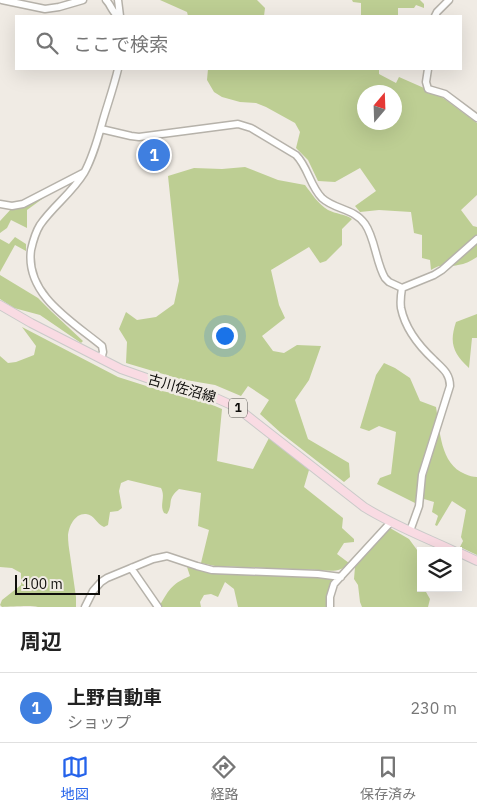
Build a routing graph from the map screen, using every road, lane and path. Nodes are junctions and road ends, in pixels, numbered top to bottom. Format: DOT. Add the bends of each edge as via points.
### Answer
graph roads {
  1 [pos="2,0"];
  2 [pos="83,0"];
  3 [pos="106,0"];
  4 [pos="118,0"];
  5 [pos="449,0"];
  6 [pos="118,15"];
  7 [pos="119,15"];
  8 [pos="436,15"];
  9 [pos="118,70"];
  10 [pos="428,70"];
  11 [pos="477,118"];
  12 [pos="101,129"];
  13 [pos="84,172"];
  14 [pos="0,204"];
  15 [pos="477,239"];
  16 [pos="402,288"];
  17 [pos="0,305"];
  18 [pos="101,359"];
  19 [pos="391,522"];
  20 [pos="410,531"];
  21 [pos="445,547"];
  22 [pos="462,554"];
  23 [pos="477,561"];
  24 [pos="131,568"];
  25 [pos="340,577"];
  26 [pos="85,607"];
  27 [pos="158,607"];
  28 [pos="330,607"];
  1 -- 2 [label="street" via="45,8"];
  3 -- 6 [label="street"];
  4 -- 7 [label="street"];
  5 -- 8 [label="street"];
  9 -- 12 [label="street"];
  10 -- 11 [label="street" via="428,89 445,94"];
  12 -- 13 [label="street"];
  12 -- 16 [label="street" via="130,136 150,136 238,124 251,128 296,155 324,200 360,218 367,228 385,278"];
  13 -- 14 [label="street" via="23,204"];
  13 -- 18 [label="street" via="38,228 32,245 31,265 36,283 46,298 102,346"];
  15 -- 16 [label="street" via="442,270"];
  16 -- 20 [label="street" via="401,307 410,330 450,380 422,475 419,506"];
  17 -- 18 [label="main road, 古川佐沼線 / 1"];
  18 -- 19 [label="main road, 古川佐沼線 / 1" via="143,378 210,395 236,407 350,496"];
  19 -- 20 [label="main road, 古川佐沼線 / 1"];
  19 -- 25 [label="street"];
  20 -- 21 [label="main road, 古川佐沼線 / 1"];
  22 -- 23 [label="main road"];
  24 -- 25 [label="street" via="167,556 212,570"];
  24 -- 26 [label="street" via="102,582"];
  24 -- 27 [label="street"];
  25 -- 28 [label="street" via="332,590"];
}
